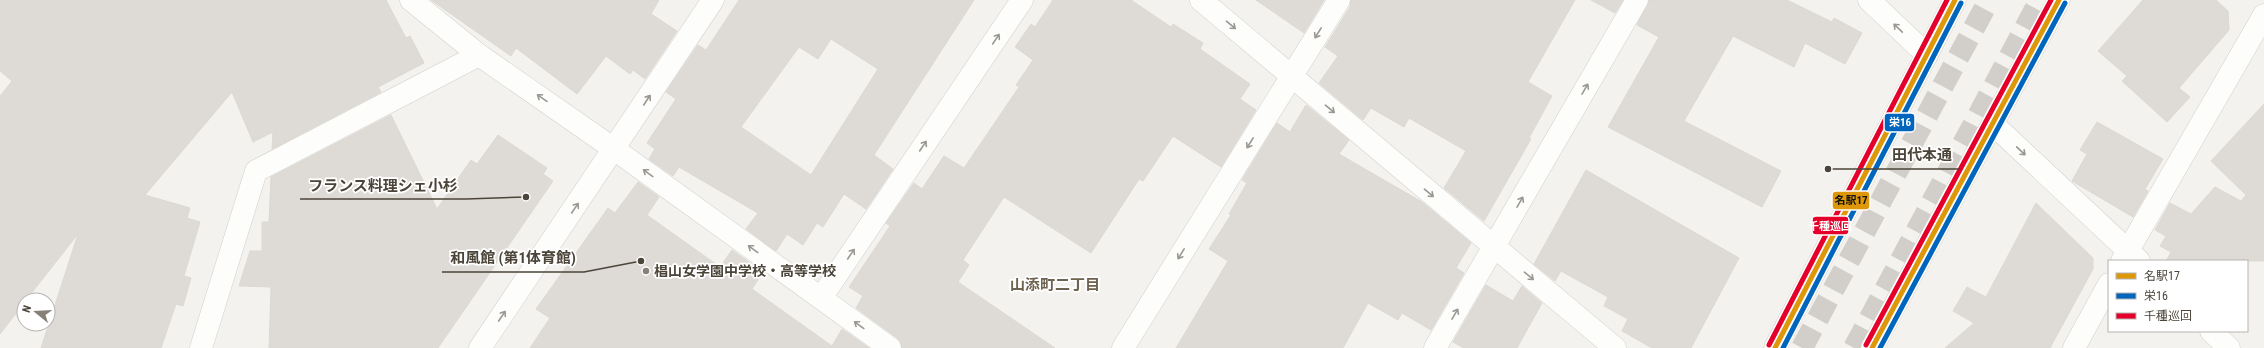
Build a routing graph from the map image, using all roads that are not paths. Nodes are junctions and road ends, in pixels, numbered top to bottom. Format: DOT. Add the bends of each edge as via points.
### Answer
graph roads {
  1 [pos="713,0"];
  2 [pos="1022,0"];
  3 [pos="1201,0"];
  4 [pos="1339,0"];
  5 [pos="1637,0"];
  6 [pos="1869,0"];
  7 [pos="1955,0"];
  8 [pos="2059,0"];
  9 [pos="420,3"];
  10 [pos="2264,15"];
  11 [pos="479,55"];
  12 [pos="1927,55"];
  13 [pos="1291,77"];
  14 [pos="1993,124"];
  15 [pos="614,148"];
  16 [pos="1493,247"];
  17 [pos="2130,257"];
  18 [pos="2108,286"];
  19 [pos="821,298"];
  20 [pos="2212,332"];
  21 [pos="201,348"];
  22 [pos="480,348"];
  23 [pos="890,348"];
  24 [pos="1123,348"];
  25 [pos="1435,348"];
  26 [pos="1615,348"];
  27 [pos="1775,348"];
  28 [pos="1872,348"];
  29 [pos="2074,348"];
  30 [pos="2229,348"];
  15 -- 1 [label="street, one-way"];
  19 -- 2 [label="street, one-way"];
  3 -- 13 [label="street, one-way"];
  4 -- 13 [label="street, one-way"];
  16 -- 5 [label="street, one-way"];
  12 -- 6 [label="street, one-way"];
  7 -- 12 [label="street"];
  8 -- 14 [label="street"];
  9 -- 11 [label="street"];
  10 -- 17 [label="street"];
  15 -- 11 [label="street, one-way"];
  11 -- 21 [label="street" via="256,171"];
  12 -- 27 [label="street"];
  13 -- 16 [label="street, one-way"];
  13 -- 24 [label="street, one-way"];
  14 -- 17 [label="street, one-way"];
  14 -- 28 [label="street"];
  19 -- 15 [label="street, one-way"];
  22 -- 15 [label="street, one-way"];
  25 -- 16 [label="street, one-way"];
  16 -- 26 [label="street, one-way"];
  18 -- 29 [label="street"];
  23 -- 19 [label="street, one-way"];
  20 -- 30 [label="street"];
}
